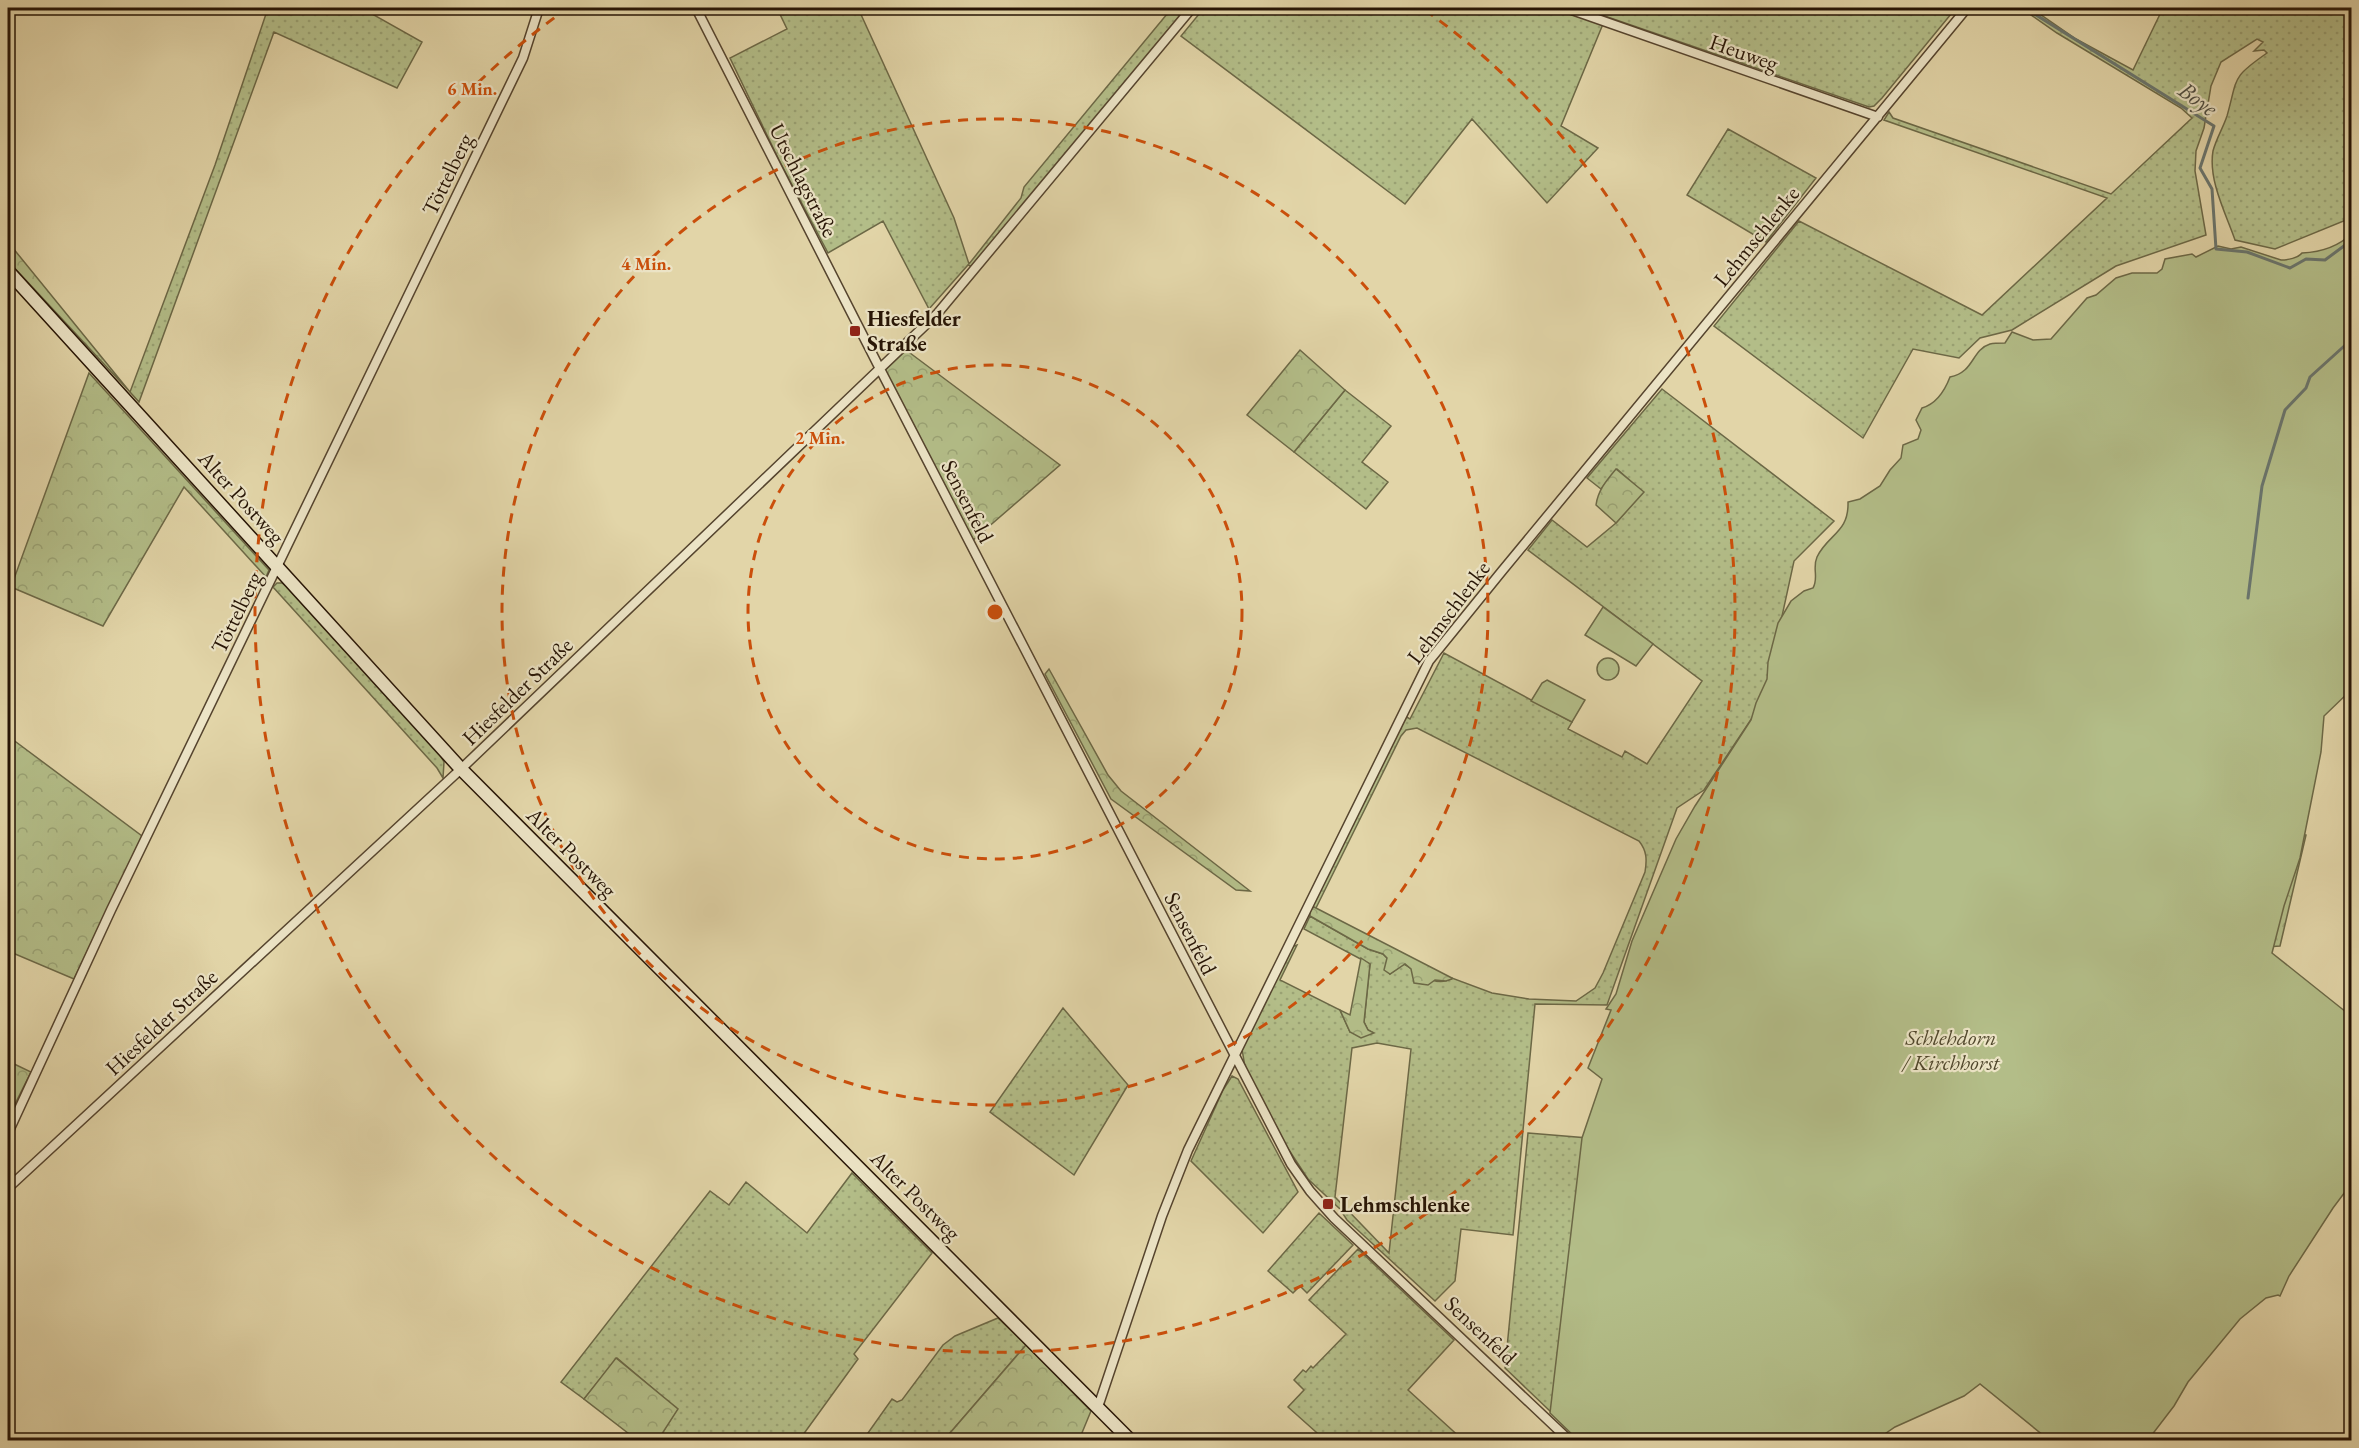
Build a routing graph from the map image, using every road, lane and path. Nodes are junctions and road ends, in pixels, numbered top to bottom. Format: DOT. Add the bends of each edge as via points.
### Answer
graph roads {
  1 [pos="539,8"];
  2 [pos="696,8"];
  3 [pos="1192,8"];
  4 [pos="1566,8"];
  5 [pos="1967,8"];
  6 [pos="1878,117"];
  7 [pos="8,271"];
  8 [pos="880,369"];
  9 [pos="278,568"];
  10 [pos="461,769"];
  11 [pos="1235,1056"];
  12 [pos="8,1133"];
  13 [pos="8,1188"];
  14 [pos="1098,1407"];
  15 [pos="1130,1440"];
  16 [pos="1569,1440"];
  1 -- 9 [label="street, Töttelberg" via="523,58"];
  2 -- 8 [label="street, Utschlagstraße"];
  3 -- 8 [label="street, Hiesfelder Straße" via="937,314"];
  4 -- 6 [label="street, Heuweg"];
  5 -- 6 [label="street, Lehmschlenke"];
  6 -- 11 [label="street, Lehmschlenke" via="1429,662"];
  7 -- 9 [label="main road, Alter Postweg"];
  8 -- 10 [label="street, Hiesfelder Straße"];
  8 -- 11 [label="street, Sensenfeld"];
  9 -- 10 [label="main road, Alter Postweg"];
  9 -- 12 [label="street, Töttelberg" via="111,910"];
  10 -- 13 [label="street, Hiesfelder Straße"];
  10 -- 14 [label="main road, Alter Postweg"];
  11 -- 14 [label="street, Lehmschlenke" via="1188,1150 1162,1216"];
  11 -- 16 [label="street, Sensenfeld" via="1291,1164 1326,1209"];
  14 -- 15 [label="main road, Alter Postweg"];
}
